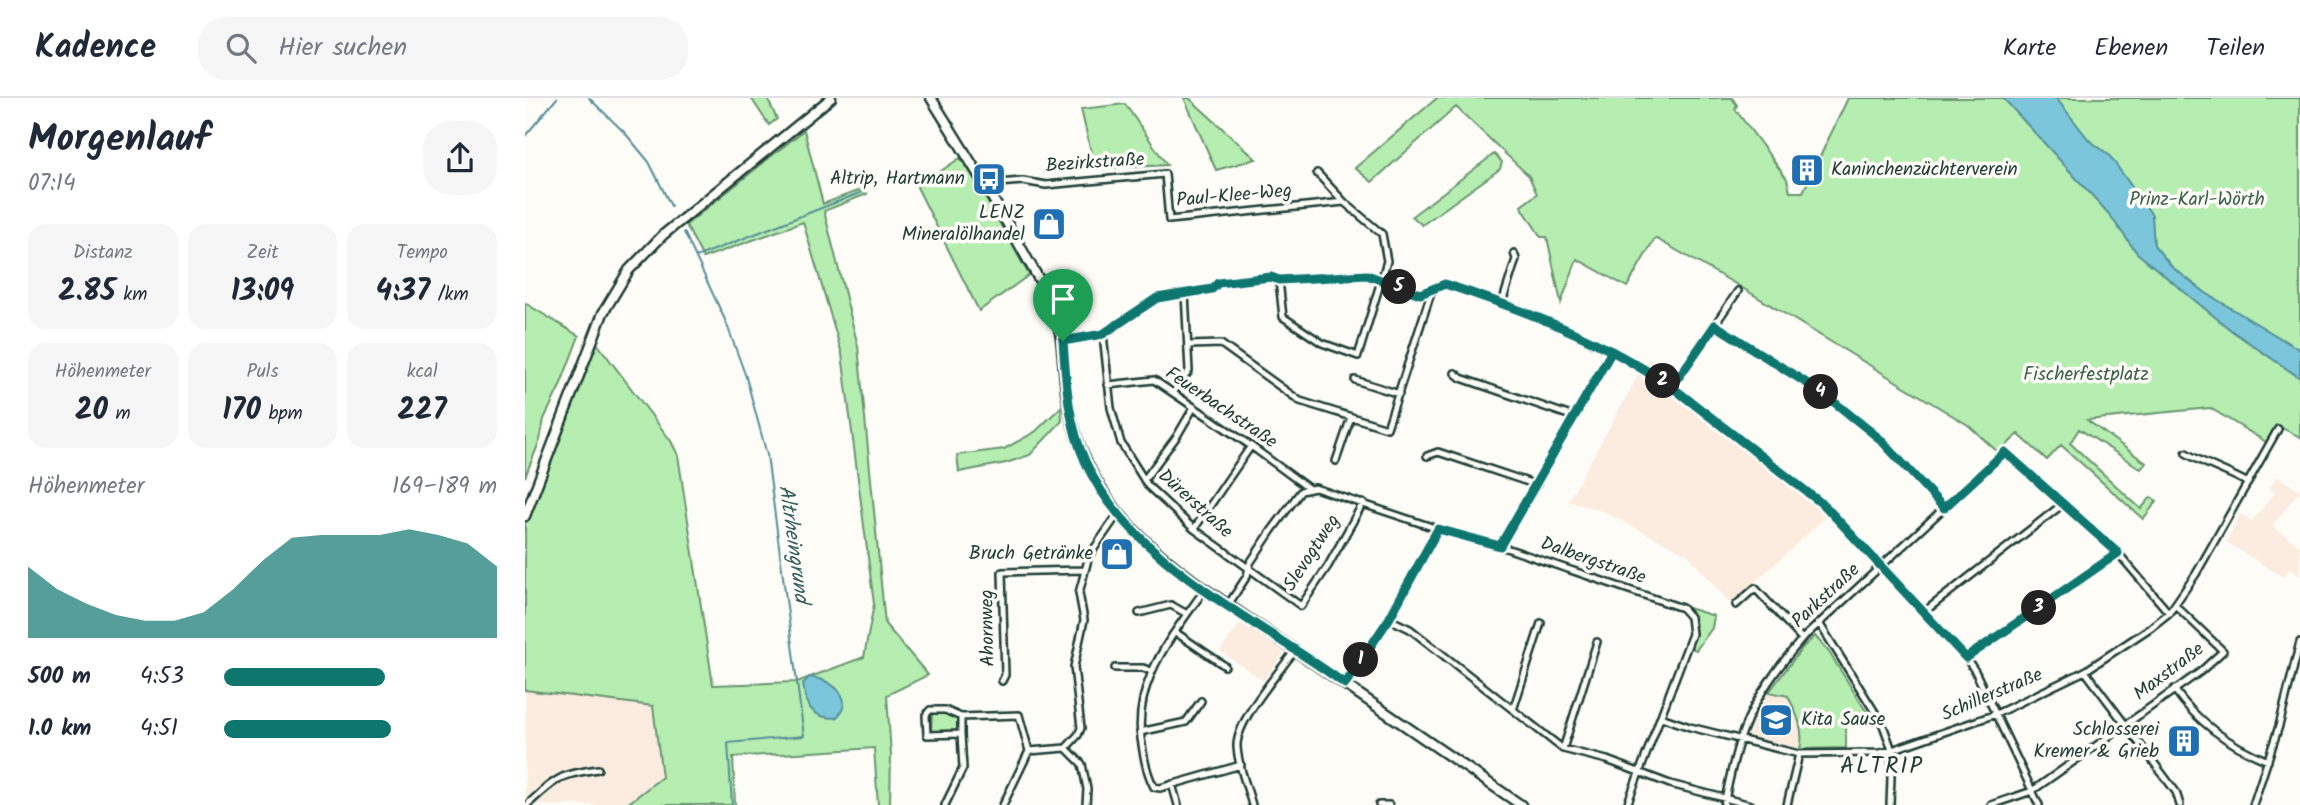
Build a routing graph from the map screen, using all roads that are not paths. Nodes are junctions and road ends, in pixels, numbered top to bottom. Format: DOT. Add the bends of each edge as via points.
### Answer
graph roads {
  1 [pos="831,98"];
  2 [pos="931,98"];
  3 [pos="1317,173"];
  4 [pos="1165,174"];
  5 [pos="988,187"];
  6 [pos="1344,202"];
  7 [pos="1514,253"];
  8 [pos="1279,280"];
  9 [pos="1381,281"];
  10 [pos="1432,290"];
  11 [pos="1738,291"];
  12 [pos="1185,293"];
  13 [pos="1501,303"];
  14 [pos="1715,325"];
  15 [pos="1103,334"];
  16 [pos="1063,341"];
  17 [pos="1189,345"];
  18 [pos="1612,351"];
  19 [pos="1455,373"];
  20 [pos="1355,380"];
  21 [pos="1108,385"];
  22 [pos="1672,387"];
  23 [pos="1173,393"];
  24 [pos="1399,394"];
  25 [pos="1194,407"];
  26 [pos="1351,417"];
  27 [pos="1574,417"];
  28 [pos="2278,429"];
  29 [pos="1251,446"];
  30 [pos="2186,453"];
  31 [pos="1427,456"];
  32 [pos="1336,461"];
  33 [pos="1144,480"];
  34 [pos="2248,482"];
  35 [pos="1537,485"];
  36 [pos="1308,488"];
  37 [pos="1363,503"];
  38 [pos="2063,504"];
  39 [pos="1944,508"];
  40 [pos="1118,514"];
  41 [pos="525,516"];
  42 [pos="1194,529"];
  43 [pos="1438,529"];
  44 [pos="1500,546"];
  45 [pos="2118,553"];
  46 [pos="1881,566"];
  47 [pos="1084,570"];
  48 [pos="1248,570"];
  49 [pos="1205,589"];
  50 [pos="1736,604"];
  51 [pos="1228,605"];
  52 [pos="2175,605"];
  53 [pos="1924,612"];
  54 [pos="1139,613"];
  55 [pos="2169,613"];
  56 [pos="1187,614"];
  57 [pos="1389,619"];
  58 [pos="1541,623"];
  59 [pos="1819,623"];
  60 [pos="1175,632"];
  61 [pos="1802,639"];
  62 [pos="1597,642"];
  63 [pos="2300,642"];
  64 [pos="1295,650"];
  65 [pos="1966,658"];
  66 [pos="1225,666"];
  67 [pos="1115,668"];
  68 [pos="1151,671"];
  69 [pos="2085,671"];
  70 [pos="1002,681"];
  71 [pos="1345,684"];
  72 [pos="2174,690"];
  73 [pos="1201,701"];
  74 [pos="1513,710"];
  75 [pos="1996,714"];
  76 [pos="961,717"];
  77 [pos="1661,717"];
  78 [pos="2125,724"];
  79 [pos="1140,732"];
  80 [pos="961,734"];
  81 [pos="1740,739"];
  82 [pos="1066,748"];
  83 [pos="1563,749"];
  84 [pos="1892,750"];
  85 [pos="1029,751"];
  86 [pos="1799,754"];
  87 [pos="2268,761"];
  88 [pos="1241,765"];
  89 [pos="598,769"];
  90 [pos="1640,773"];
  91 [pos="1172,784"];
  92 [pos="2032,791"];
  93 [pos="1724,802"];
  94 [pos="527,805"];
  95 [pos="945,805"];
  96 [pos="1003,805"];
  97 [pos="1086,805"];
  98 [pos="1178,805"];
  99 [pos="1252,805"];
  100 [pos="1379,805"];
  101 [pos="1389,805"];
  102 [pos="1521,805"];
  103 [pos="1627,805"];
  104 [pos="1751,805"];
  105 [pos="1787,805"];
  106 [pos="1890,805"];
  107 [pos="1991,805"];
  108 [pos="2039,805"];
  109 [pos="2180,805"];
  110 [pos="2253,805"];
  1 -- 41 [label="street" via="663,234 629,270 603,313"];
  2 -- 5 [label="street"];
  3 -- 6 [label="street, Paul-Klee-Weg"];
  4 -- 5 [label="street, Bezirkstraße"];
  4 -- 6 [label="street, Paul-Klee-Weg" via="1169,220"];
  5 -- 16 [label="street" via="1050,300"];
  6 -- 9 [label="street, Paul-Klee-Weg" via="1382,233 1387,261"];
  7 -- 13 [label="street"];
  8 -- 9 [label="street" via="1367,275"];
  8 -- 9 [label="street, Paul-Klee-Weg" via="1283,317 1322,343 1358,356"];
  8 -- 12 [label="street" via="1218,283 1212,289"];
  9 -- 10 [label="street" via="1420,294"];
  10 -- 13 [label="street" via="1445,284"];
  10 -- 24 [label="street"];
  11 -- 14 [label="street"];
  12 -- 15 [label="street" via="1157,298"];
  12 -- 17 [label="street"];
  13 -- 18 [label="street"];
  14 -- 22 [label="street"];
  14 -- 39 [label="street" via="1824,394 1880,439"];
  15 -- 16 [label="street"];
  15 -- 21 [label="street, Dürerstraße"];
  16 -- 40 [label="street" via="1074,429 1094,479"];
  17 -- 23 [label="street" via="1189,371"];
  17 -- 26 [label="street" via="1221,344 1300,401"];
  18 -- 22 [label="street"];
  18 -- 27 [label="street"];
  19 -- 27 [label="street"];
  20 -- 24 [label="street"];
  21 -- 23 [label="street, Feuerbachstraße" via="1154,380"];
  21 -- 33 [label="street, Dürerstraße" via="1121,443"];
  22 -- 46 [label="street" via="1825,506"];
  23 -- 25 [label="street, Feuerbachstraße"];
  24 -- 26 [label="street" via="1387,428"];
  25 -- 29 [label="street, Feuerbachstraße"];
  25 -- 33 [label="street"];
  26 -- 32 [label="street"];
  27 -- 35 [label="street"];
  28 -- 34 [label="street, Schillerstraße"];
  29 -- 36 [label="street, Feuerbachstraße"];
  29 -- 42 [label="street"];
  30 -- 34 [label="street"];
  31 -- 35 [label="street" via="1438,452"];
  33 -- 42 [label="street, Dürerstraße"];
  34 -- 52 [label="street, Schillerstraße"];
  35 -- 44 [label="street"];
  36 -- 37 [label="street, Dalbergstraße"];
  36 -- 48 [label="street" via="1272,530"];
  37 -- 43 [label="street, Dalbergstraße"];
  37 -- 48 [label="street, Slevogtweg" via="1301,606"];
  38 -- 39 [label="street, Parkstraße" via="2005,452"];
  38 -- 45 [label="street, Parkstraße"];
  38 -- 53 [label="street"];
  39 -- 46 [label="street, Parkstraße"];
  40 -- 47 [label="street"];
  40 -- 49 [label="street" via="1152,548"];
  42 -- 48 [label="street, Dürerstraße"];
  43 -- 44 [label="street, Dalbergstraße"];
  43 -- 57 [label="street"];
  44 -- 77 [label="street, Dalbergstraße" via="1682,608 1690,617 1692,634"];
  45 -- 55 [label="street, Parkstraße"];
  45 -- 65 [label="street"];
  46 -- 53 [label="street"];
  46 -- 59 [label="street, Parkstraße"];
  47 -- 70 [label="street, Ahornweg" via="1002,572"];
  47 -- 82 [label="street" via="1079,593 1084,620 1074,667 1081,729"];
  48 -- 51 [label="street"];
  49 -- 51 [label="street"];
  49 -- 56 [label="street"];
  50 -- 61 [label="street" via="1755,588"];
  51 -- 64 [label="street"];
  52 -- 55 [label="street, Schillerstraße"];
  52 -- 72 [label="street, Maxstraße" via="2223,651"];
  53 -- 65 [label="street"];
  54 -- 56 [label="street" via="1171,605"];
  55 -- 69 [label="street, Schillerstraße"];
  56 -- 60 [label="street"];
  57 -- 71 [label="street"];
  57 -- 74 [label="street" via="1410,629"];
  58 -- 74 [label="street"];
  59 -- 61 [label="street, Parkstraße"];
  59 -- 84 [label="street" via="1882,725"];
  60 -- 66 [label="street"];
  60 -- 68 [label="street"];
  61 -- 81 [label="street, Parkstraße" via="1759,696"];
  62 -- 83 [label="street"];
  63 -- 87 [label="street"];
  64 -- 71 [label="street"];
  64 -- 88 [label="street" via="1241,726 1237,742"];
  65 -- 75 [label="street"];
  67 -- 68 [label="street"];
  68 -- 79 [label="street"];
  69 -- 75 [label="street, Schillerstraße"];
  69 -- 78 [label="street"];
  71 -- 102 [label="street"];
  72 -- 78 [label="street, Maxstraße"];
  72 -- 87 [label="street" via="2188,709 2241,750"];
  73 -- 79 [label="street" via="1186,722"];
  74 -- 83 [label="street"];
  75 -- 84 [label="street, Schillerstraße"];
  75 -- 92 [label="street"];
  76 -- 80 [label="street"];
  76 -- 80 [label="street" via="945,710 930,710 926,715 927,734"];
  76 -- 85 [label="street" via="1019,715"];
  77 -- 81 [label="street, Schillerstraße"];
  77 -- 90 [label="street, Dalbergstraße"];
  78 -- 92 [label="street, Maxstraße"];
  78 -- 109 [label="street"];
  79 -- 91 [label="street" via="1153,784 1160,788"];
  80 -- 95 [label="street" via="963,768"];
  81 -- 86 [label="street, Schillerstraße"];
  81 -- 93 [label="street, Parkstraße"];
  82 -- 85 [label="street"];
  82 -- 97 [label="street" via="1082,764"];
  83 -- 90 [label="street"];
  84 -- 86 [label="street, Schillerstraße"];
  84 -- 106 [label="street"];
  85 -- 96 [label="street"];
  86 -- 105 [label="street"];
  87 -- 110 [label="street"];
  88 -- 91 [label="street"];
  88 -- 99 [label="street"];
  89 -- 94 [label="street" via="559,777"];
  90 -- 93 [label="street"];
  90 -- 103 [label="street, Dalbergstraße"];
  91 -- 98 [label="street"];
  92 -- 107 [label="street, Maxstraße"];
  92 -- 108 [label="street"];
  93 -- 104 [label="street"];
  100 -- 101 [label="street"];
}
